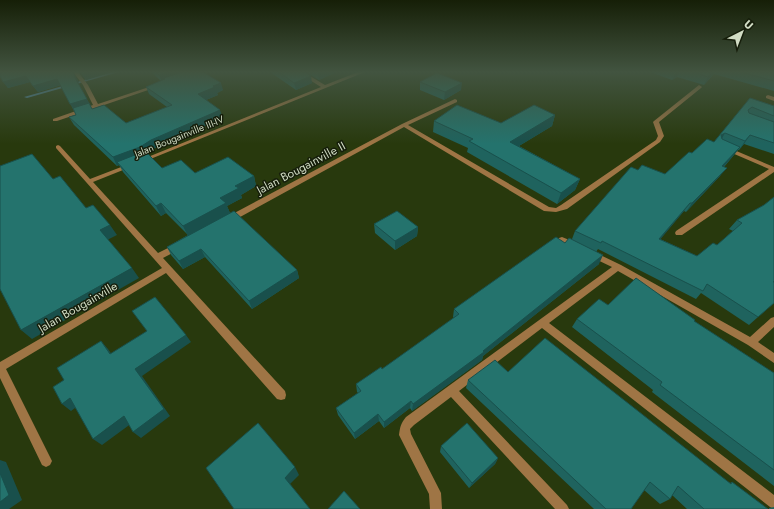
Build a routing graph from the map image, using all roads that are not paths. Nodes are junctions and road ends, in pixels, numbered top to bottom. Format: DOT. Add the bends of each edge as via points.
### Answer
graph roads {
  1 [pos="91,96"];
  2 [pos="128,96"];
  3 [pos="304,96"];
  4 [pos="687,96"];
  5 [pos="455,101"];
  6 [pos="96,106"];
  7 [pos="55,120"];
  8 [pos="404,125"];
  9 [pos="719,145"];
  10 [pos="58,147"];
  11 [pos="774,169"];
  12 [pos="90,181"];
  13 [pos="222,223"];
  14 [pos="679,233"];
  15 [pos="562,240"];
  16 [pos="186,242"];
  17 [pos="158,257"];
  18 [pos="618,267"];
  19 [pos="168,268"];
  20 [pos="774,322"];
  21 [pos="542,323"];
  22 [pos="751,342"];
  23 [pos="774,359"];
  24 [pos="0,367"];
  25 [pos="453,391"];
  26 [pos="281,395"];
  27 [pos="46,461"];
  28 [pos="774,503"];
  29 [pos="436,509"];
  30 [pos="563,509"];
  1 -- 6 [label="street"];
  2 -- 6 [label="street"];
  3 -- 12 [label="street, Jalan Bougainville III-IV"];
  4 -- 8 [label="street" via="656,122 661,136 658,141 556,210 547,208"];
  5 -- 8 [label="street, Jalan Bougainville II"];
  6 -- 7 [label="street"];
  8 -- 13 [label="street, Jalan Bougainville II"];
  9 -- 11 [label="street"];
  10 -- 12 [label="street"];
  11 -- 14 [label="street"];
  12 -- 17 [label="street"];
  15 -- 18 [label="street"];
  16 -- 17 [label="street"];
  17 -- 19 [label="street"];
  18 -- 21 [label="street"];
  18 -- 22 [label="street"];
  19 -- 24 [label="street, Jalan Bougainville"];
  19 -- 26 [label="street"];
  20 -- 22 [label="street"];
  21 -- 25 [label="street"];
  21 -- 28 [label="street"];
  22 -- 23 [label="street"];
  24 -- 27 [label="street"];
  25 -- 29 [label="street" via="405,427 405,435 435,493"];
  25 -- 30 [label="street"];
}
